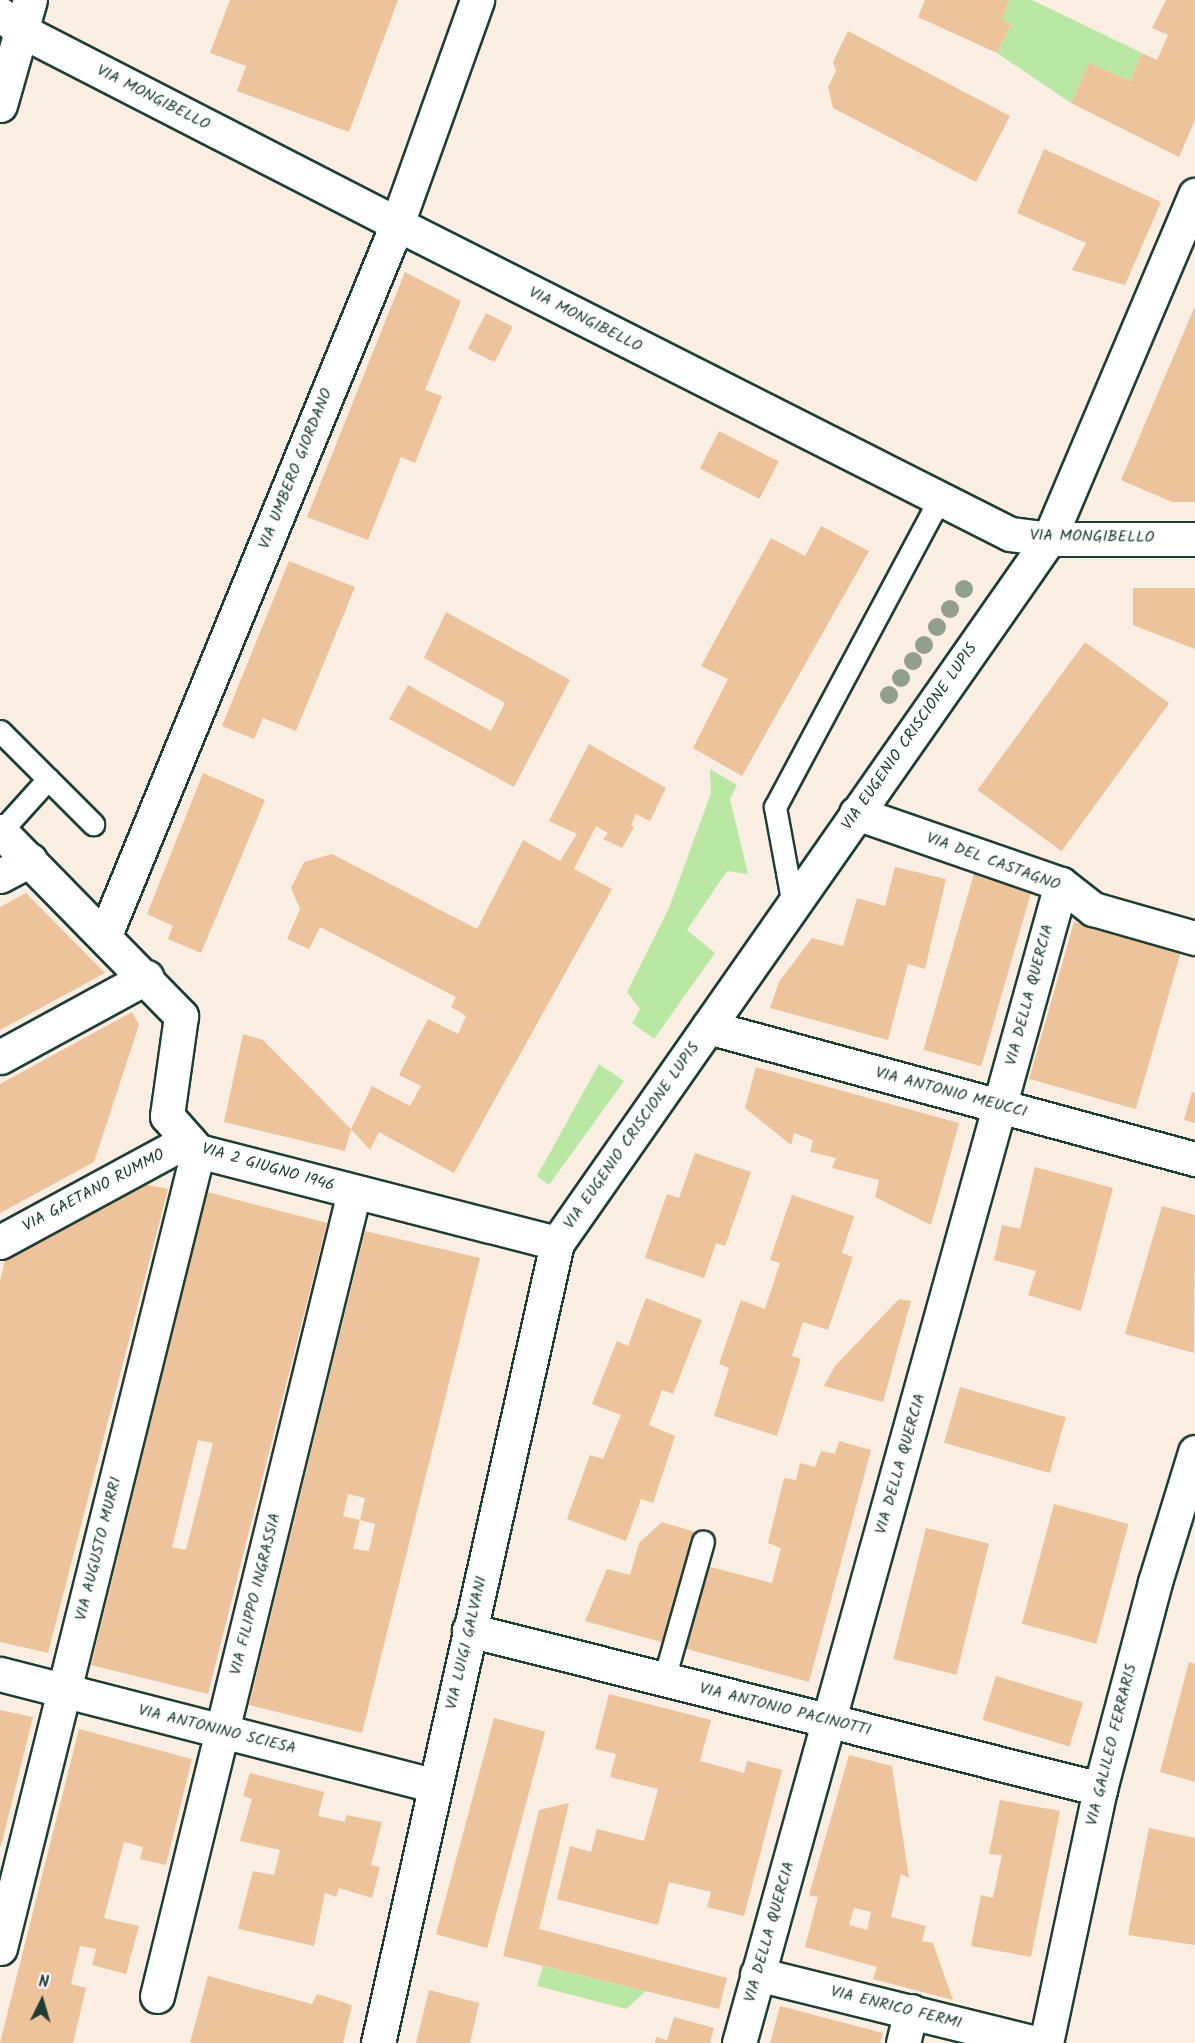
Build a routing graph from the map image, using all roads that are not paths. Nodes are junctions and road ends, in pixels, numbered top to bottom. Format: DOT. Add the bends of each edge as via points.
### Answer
graph roads {
  1 [pos="477,0"];
  2 [pos="17,15"];
  3 [pos="0,105"];
  4 [pos="1195,195"];
  5 [pos="397,224"];
  6 [pos="939,500"];
  7 [pos="1049,539"];
  8 [pos="1195,539"];
  9 [pos="0,731"];
  10 [pos="48,779"];
  11 [pos="856,813"];
  12 [pos="93,824"];
  13 [pos="0,831"];
  14 [pos="30,860"];
  15 [pos="0,876"];
  16 [pos="1061,884"];
  17 [pos="793,905"];
  18 [pos="105,935"];
  19 [pos="1195,938"];
  20 [pos="147,977"];
  21 [pos="708,1028"];
  22 [pos="0,1057"];
  23 [pos="1000,1106"];
  24 [pos="193,1146"];
  25 [pos="1195,1159"];
  26 [pos="354,1192"];
  27 [pos="0,1242"];
  28 [pos="557,1243"];
  29 [pos="1195,1452"];
  30 [pos="703,1541"];
  31 [pos="469,1630"];
  32 [pos="0,1674"];
  33 [pos="664,1679"];
  34 [pos="64,1690"];
  35 [pos="829,1721"];
  36 [pos="222,1731"];
  37 [pos="435,1786"];
  38 [pos="1100,1789"];
  39 [pos="0,1948"];
  40 [pos="757,1974"];
  41 [pos="157,1996"];
  42 [pos="911,2011"];
  43 [pos="378,2043"];
  44 [pos="739,2043"];
  45 [pos="903,2043"];
  46 [pos="1035,2043"];
  47 [pos="1046,2043"];
  1 -- 5 [label="street, VIA UMBERO GIORDANO"];
  2 -- 3 [label="street"];
  2 -- 5 [label="street, VIA MONGIBELLO"];
  4 -- 7 [label="street, VIA EUGENIO CRISCIONE LUPIS"];
  5 -- 6 [label="street, VIA MONGIBELLO"];
  5 -- 18 [label="street, VIA UMBERO GIORDANO"];
  6 -- 7 [label="street, VIA MONGIBELLO" via="1010,534"];
  6 -- 17 [label="lane" via="775,807"];
  7 -- 8 [label="street, VIA MONGIBELLO"];
  7 -- 11 [label="street, VIA EUGENIO CRISCIONE LUPIS"];
  9 -- 10 [label="lane"];
  10 -- 12 [label="lane"];
  10 -- 13 [label="lane"];
  11 -- 16 [label="street, VIA DEL CASTAGNO"];
  11 -- 17 [label="street, VIA EUGENIO CRISCIONE LUPIS"];
  13 -- 14 [label="street, VIA 2 GIUGNO 1946"];
  14 -- 15 [label="street"];
  14 -- 18 [label="street, VIA 2 GIUGNO 1946"];
  16 -- 19 [label="street, VIA DEL CASTAGNO" via="1093,909"];
  16 -- 23 [label="street, VIA DELLA QUERCIA"];
  17 -- 21 [label="street, VIA EUGENIO CRISCIONE LUPIS"];
  18 -- 20 [label="street, VIA 2 GIUGNO 1946"];
  20 -- 22 [label="street"];
  20 -- 24 [label="street, VIA 2 GIUGNO 1946" via="181,1016 167,1116"];
  21 -- 23 [label="street, VIA ANTONIO MEUCCI"];
  21 -- 28 [label="street, VIA EUGENIO CRISCIONE LUPIS"];
  23 -- 25 [label="street, VIA ANTONIO MEUCCI"];
  23 -- 35 [label="street, VIA DELLA QUERCIA"];
  24 -- 26 [label="street, VIA 2 GIUGNO 1946"];
  24 -- 27 [label="street, VIA GAETANO RUMMO"];
  24 -- 34 [label="street, VIA AUGUSTO MURRI"];
  26 -- 28 [label="street, VIA 2 GIUGNO 1946"];
  26 -- 36 [label="street, VIA FILIPPO INGRASSIA"];
  28 -- 31 [label="street, VIA LUIGI GALVANI"];
  29 -- 38 [label="street, VIA GALILEO FERRARIS" via="1155,1582"];
  30 -- 33 [label="lane"];
  31 -- 33 [label="street, VIA ANTONIO PACINOTTI"];
  31 -- 37 [label="street, VIA LUIGI GALVANI"];
  32 -- 34 [label="street, VIA ANTONINO SCIESA"];
  33 -- 35 [label="street, VIA ANTONIO PACINOTTI"];
  34 -- 36 [label="street, VIA ANTONINO SCIESA"];
  34 -- 39 [label="street, VIA AUGUSTO MURRI"];
  35 -- 38 [label="street, VIA ANTONIO PACINOTTI"];
  35 -- 40 [label="street, VIA DELLA QUERCIA"];
  36 -- 37 [label="street, VIA ANTONINO SCIESA"];
  36 -- 41 [label="street, VIA FILIPPO INGRASSIA"];
  37 -- 43 [label="street, VIA LUIGI GALVANI"];
  38 -- 47 [label="street, VIA GALILEO FERRARIS"];
  40 -- 42 [label="street, VIA ENRICO FERMI"];
  40 -- 44 [label="street, VIA DELLA QUERCIA"];
  42 -- 45 [label="street"];
  42 -- 46 [label="street, VIA ENRICO FERMI"];
}
